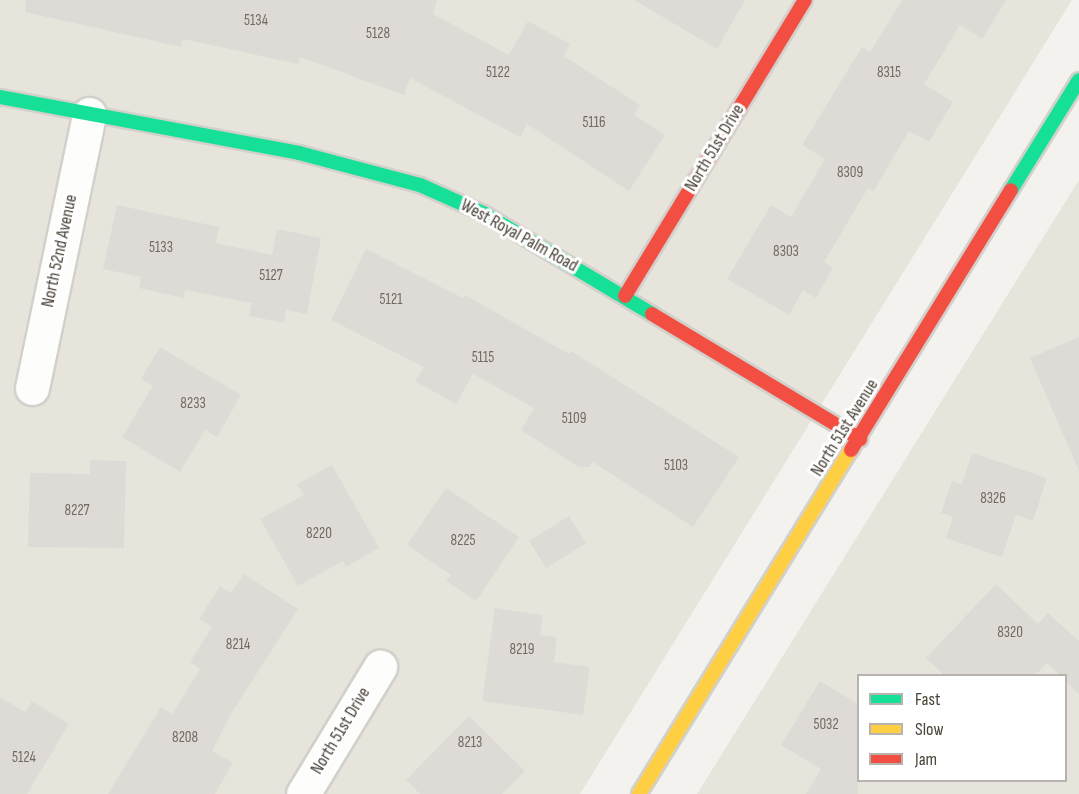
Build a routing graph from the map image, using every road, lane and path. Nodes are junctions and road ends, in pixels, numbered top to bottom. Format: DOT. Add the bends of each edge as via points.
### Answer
graph roads {
  1 [pos="805,0"];
  2 [pos="1079,80"];
  3 [pos="0,97"];
  4 [pos="89,114"];
  5 [pos="625,297"];
  6 [pos="32,388"];
  7 [pos="860,439"];
  8 [pos="380,667"];
  9 [pos="644,793"];
  10 [pos="303,794"];
  1 -- 5 [label="street, North 51st Drive"];
  2 -- 7 [label="street, North 51st Avenue"];
  3 -- 4 [label="street, West Royal Palm Road"];
  4 -- 5 [label="street, West Royal Palm Road" via="322,158 420,185 486,214"];
  4 -- 6 [label="street, North 52nd Avenue"];
  5 -- 7 [label="street, West Royal Palm Road"];
  7 -- 9 [label="street, North 51st Avenue"];
  8 -- 10 [label="street, North 51st Drive"];
}
